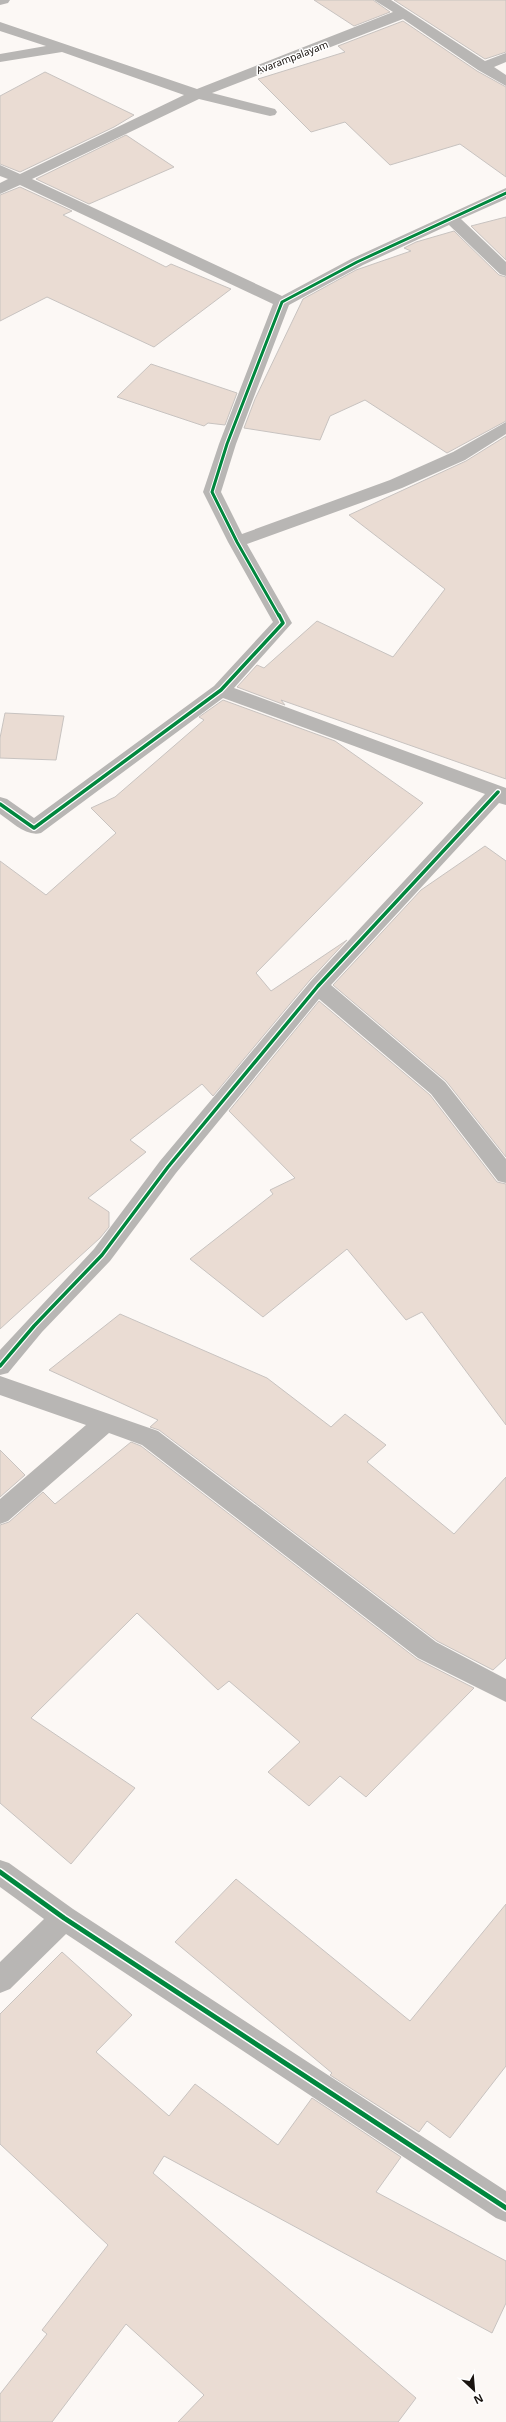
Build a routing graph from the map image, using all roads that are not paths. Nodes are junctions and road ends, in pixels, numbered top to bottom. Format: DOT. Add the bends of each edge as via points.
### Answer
graph roads {
  1 [pos="381,0"];
  2 [pos="404,13"];
  3 [pos="0,26"];
  4 [pos="63,48"];
  5 [pos="0,58"];
  6 [pos="506,58"];
  7 [pos="484,67"];
  8 [pos="506,82"];
  9 [pos="197,94"];
  10 [pos="270,112"];
  11 [pos="0,170"];
  12 [pos="18,180"];
  13 [pos="0,189"];
  14 [pos="506,193"];
  15 [pos="452,219"];
  16 [pos="506,270"];
  17 [pos="282,302"];
  18 [pos="506,427"];
  19 [pos="237,542"];
  20 [pos="221,690"];
  21 [pos="502,795"];
  22 [pos="0,804"];
  23 [pos="318,986"];
  24 [pos="506,1175"];
  25 [pos="0,1366"];
  26 [pos="0,1385"];
  27 [pos="104,1423"];
  28 [pos="0,1514"];
  29 [pos="506,1691"];
  30 [pos="0,1872"];
  31 [pos="64,1918"];
  32 [pos="0,1980"];
  33 [pos="506,2208"];
  1 -- 2 [label="street"];
  2 -- 7 [label="street"];
  2 -- 9 [label="street, Avarampalayam"];
  3 -- 4 [label="street"];
  4 -- 5 [label="street"];
  4 -- 9 [label="street"];
  6 -- 7 [label="street"];
  7 -- 8 [label="street"];
  9 -- 10 [label="street"];
  9 -- 12 [label="street, Avarampalayam"];
  11 -- 12 [label="street"];
  12 -- 13 [label="street, Avarampalayam"];
  12 -- 17 [label="street"];
  14 -- 15 [label="street"];
  15 -- 16 [label="street"];
  15 -- 17 [label="street" via="358,262"];
  17 -- 19 [label="street" via="220,462 212,492"];
  18 -- 19 [label="street" via="459,456 396,484"];
  19 -- 20 [label="street" via="283,623"];
  20 -- 21 [label="street"];
  20 -- 22 [label="street" via="34,828"];
  21 -- 23 [label="street"];
  23 -- 24 [label="street" via="438,1088"];
  23 -- 25 [label="street" via="168,1168 102,1255 34,1326"];
  26 -- 27 [label="street"];
  27 -- 28 [label="street"];
  27 -- 29 [label="street" via="150,1438 427,1650"];
  30 -- 31 [label="street"];
  31 -- 32 [label="street"];
  31 -- 33 [label="street"];
}
